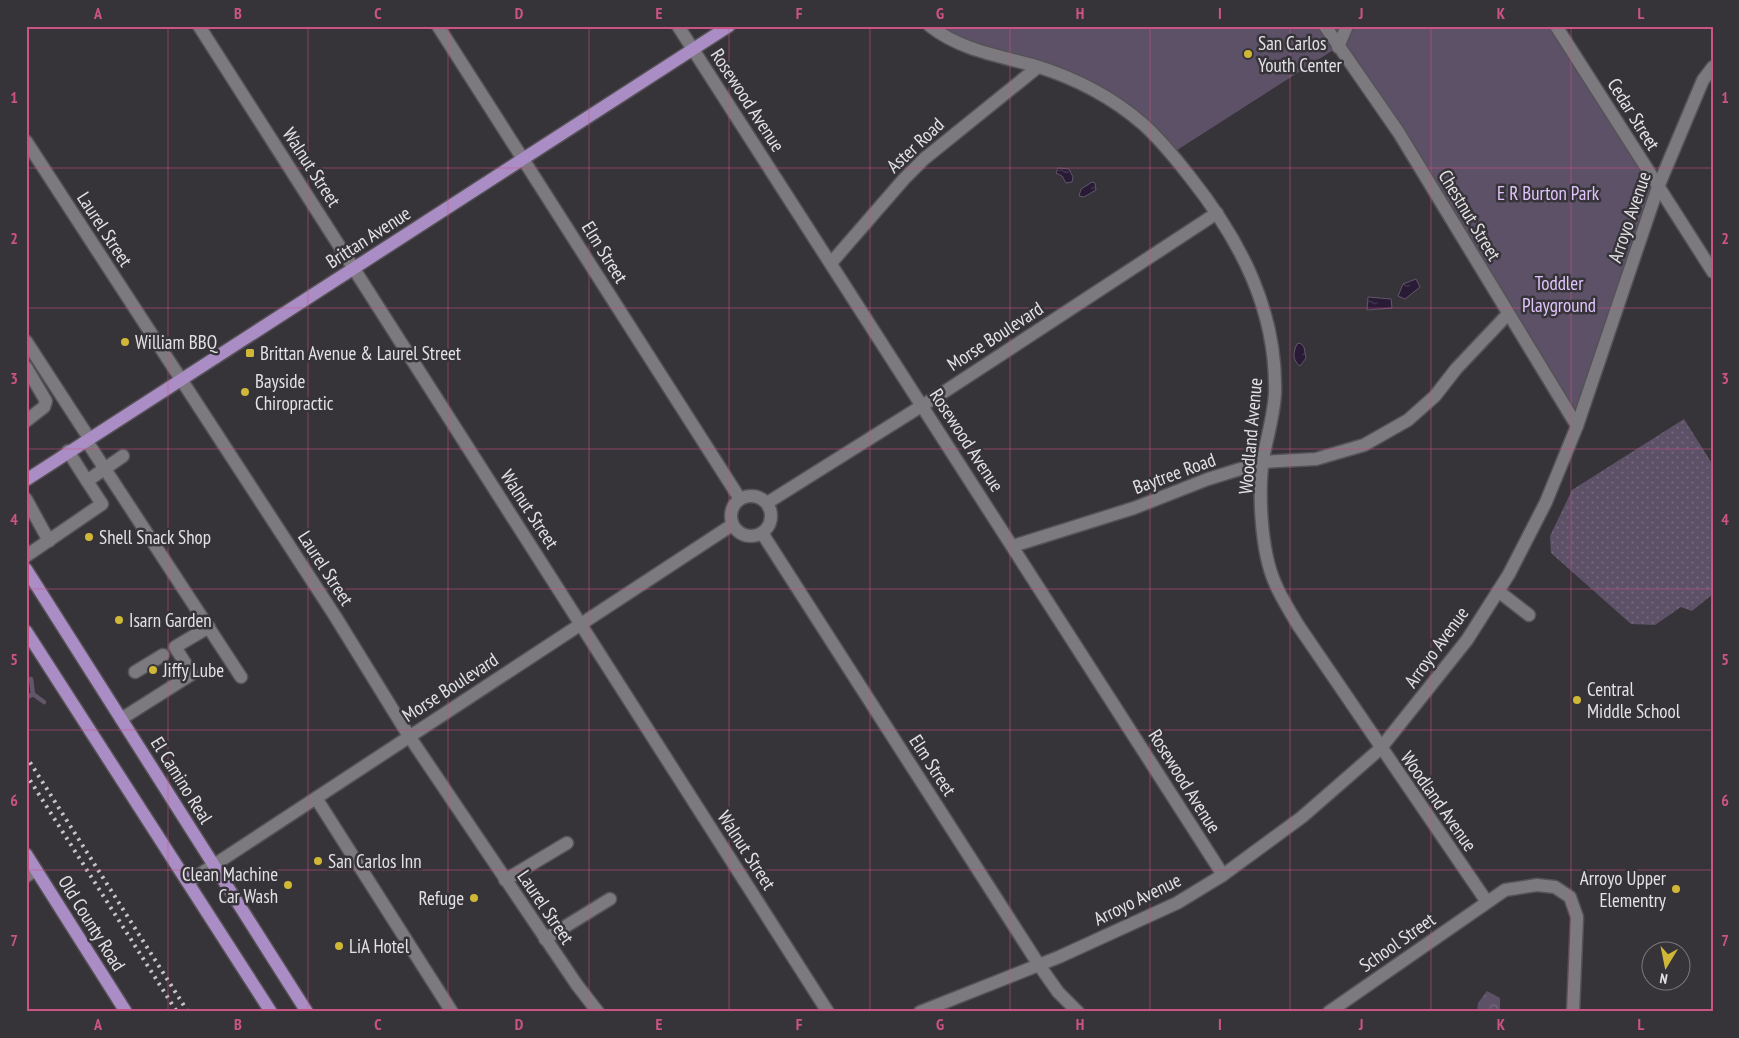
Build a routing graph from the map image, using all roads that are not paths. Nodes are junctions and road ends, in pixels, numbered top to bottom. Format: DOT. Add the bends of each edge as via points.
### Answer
graph roads {
  1 [pos="199,26"];
  2 [pos="438,26"];
  3 [pos="678,26"];
  4 [pos="729,26"];
  5 [pos="930,26"];
  6 [pos="1325,26"];
  7 [pos="1347,26"];
  8 [pos="1556,26"];
  9 [pos="1338,47"];
  10 [pos="694,50"];
  11 [pos="1038,67"];
  12 [pos="1713,67"];
  13 [pos="26,141"];
  14 [pos="523,159"];
  15 [pos="1658,187"];
  16 [pos="1217,213"];
  17 [pos="831,263"];
  18 [pos="354,269"];
  19 [pos="1713,272"];
  20 [pos="1508,314"];
  21 [pos="26,341"];
  22 [pos="26,367"];
  23 [pos="181,380"];
  24 [pos="922,405"];
  25 [pos="26,421"];
  26 [pos="1577,426"];
  27 [pos="88,439"];
  28 [pos="68,451"];
  29 [pos="124,456"];
  30 [pos="1263,462"];
  31 [pos="105,469"];
  32 [pos="26,480"];
  33 [pos="87,481"];
  34 [pos="26,499"];
  35 [pos="740,499"];
  36 [pos="766,503"];
  37 [pos="31,521"];
  38 [pos="732,525"];
  39 [pos="762,533"];
  40 [pos="49,541"];
  41 [pos="1013,546"];
  42 [pos="26,556"];
  43 [pos="26,569"];
  44 [pos="1498,591"];
  45 [pos="1529,615"];
  46 [pos="581,623"];
  47 [pos="209,626"];
  48 [pos="26,631"];
  49 [pos="163,655"];
  50 [pos="135,672"];
  51 [pos="241,677"];
  52 [pos="121,719"];
  53 [pos="408,736"];
  54 [pos="1380,749"];
  55 [pos="316,798"];
  56 [pos="567,843"];
  57 [pos="26,854"];
  58 [pos="214,865"];
  59 [pos="31,873"];
  60 [pos="1223,875"];
  61 [pos="505,880"];
  62 [pos="188,882"];
  63 [pos="610,898"];
  64 [pos="1487,902"];
  65 [pos="545,939"];
  66 [pos="1038,965"];
  67 [pos="126,1012"];
  68 [pos="271,1012"];
  69 [pos="306,1012"];
  70 [pos="452,1012"];
  71 [pos="598,1012"];
  72 [pos="828,1012"];
  73 [pos="920,1012"];
  74 [pos="1078,1012"];
  75 [pos="1329,1012"];
  76 [pos="1573,1012"];
  1 -- 18 [label="street, Walnut Street"];
  2 -- 14 [label="street, Elm Street"];
  3 -- 10 [label="street, Rosewood Avenue"];
  4 -- 10 [label="main road, Brittan Avenue"];
  5 -- 11 [label="street, Woodland Avenue" via="953,42"];
  6 -- 9 [label="street, Chestnut Street"];
  7 -- 9 [label="street"];
  8 -- 15 [label="street, Cedar Street"];
  9 -- 20 [label="street, Chestnut Street" via="1399,133"];
  10 -- 14 [label="main road, Brittan Avenue"];
  10 -- 17 [label="street, Rosewood Avenue"];
  11 -- 16 [label="street, Woodland Avenue" via="1092,90 1144,125 1166,147"];
  11 -- 17 [label="street, Aster Road" via="924,160"];
  12 -- 15 [label="street, Arroyo Avenue" via="1704,80"];
  13 -- 23 [label="street, Laurel Street"];
  14 -- 18 [label="main road, Brittan Avenue"];
  14 -- 35 [label="street, Elm Street"];
  15 -- 19 [label="street, Cedar Street"];
  15 -- 26 [label="street, Arroyo Avenue"];
  16 -- 24 [label="street, Morse Boulevard"];
  16 -- 30 [label="street, Woodland Avenue" via="1256,285 1271,338 1275,394"];
  17 -- 24 [label="street, Rosewood Avenue"];
  18 -- 23 [label="main road, Brittan Avenue"];
  18 -- 46 [label="street, Walnut Street"];
  20 -- 26 [label="street, Chestnut Street"];
  20 -- 30 [label="street, Baytree Road" via="1435,396 1408,420 1364,445 1316,459"];
  21 -- 27 [label="street"];
  22 -- 25 [label="street" via="46,401"];
  23 -- 27 [label="main road, Brittan Avenue"];
  23 -- 53 [label="street, Laurel Street" via="335,616"];
  24 -- 36 [label="street, Morse Boulevard"];
  24 -- 41 [label="street, Rosewood Avenue"];
  26 -- 44 [label="street, Arroyo Avenue" via="1546,502"];
  27 -- 28 [label="main road, Brittan Avenue"];
  27 -- 31 [label="street"];
  28 -- 32 [label="main road, Brittan Avenue"];
  28 -- 33 [label="street"];
  29 -- 31 [label="street"];
  30 -- 41 [label="street, Baytree Road" via="1134,508"];
  30 -- 54 [label="street, Woodland Avenue" via="1262,538 1274,582 1298,625"];
  31 -- 33 [label="street"];
  31 -- 47 [label="street"];
  33 -- 40 [label="street" via="102,504"];
  34 -- 37 [label="street"];
  35 -- 36 [label="street" via="754,496"];
  35 -- 38 [label="street" via="731,510"];
  36 -- 39 [label="street" via="771,516"];
  37 -- 40 [label="street"];
  38 -- 39 [label="street" via="742,534 756,536"];
  38 -- 46 [label="street, Morse Boulevard"];
  39 -- 66 [label="street, Elm Street"];
  40 -- 42 [label="street"];
  41 -- 60 [label="street, Rosewood Avenue"];
  43 -- 52 [label="main road, El Camino Real"];
  44 -- 45 [label="street"];
  44 -- 54 [label="street, Arroyo Avenue" via="1436,681"];
  46 -- 53 [label="street, Morse Boulevard"];
  46 -- 72 [label="street, Walnut Street"];
  47 -- 51 [label="street"];
  47 -- 52 [label="street" via="175,648 192,674"];
  48 -- 62 [label="main road"];
  49 -- 50 [label="street"];
  52 -- 58 [label="main road, El Camino Real"];
  53 -- 55 [label="street, Morse Boulevard"];
  53 -- 61 [label="street, Laurel Street"];
  54 -- 60 [label="street, Arroyo Avenue" via="1302,817"];
  54 -- 64 [label="street, Woodland Avenue"];
  55 -- 58 [label="street, Morse Boulevard"];
  55 -- 70 [label="street"];
  56 -- 61 [label="street"];
  57 -- 59 [label="main road, Old County Road"];
  58 -- 62 [label="street, Morse Boulevard"];
  58 -- 69 [label="main road, El Camino Real"];
  59 -- 67 [label="main road, Old County Road"];
  60 -- 66 [label="street, Arroyo Avenue" via="1177,903"];
  61 -- 65 [label="street, Laurel Street"];
  62 -- 68 [label="main road"];
  63 -- 65 [label="street"];
  64 -- 75 [label="street, School Street"];
  64 -- 76 [label="street" via="1505,890 1537,885 1555,888 1570,897 1577,917"];
  65 -- 71 [label="street, Laurel Street"];
  66 -- 73 [label="street, Arroyo Avenue"];
  66 -- 74 [label="street, Elm Street"];
}
